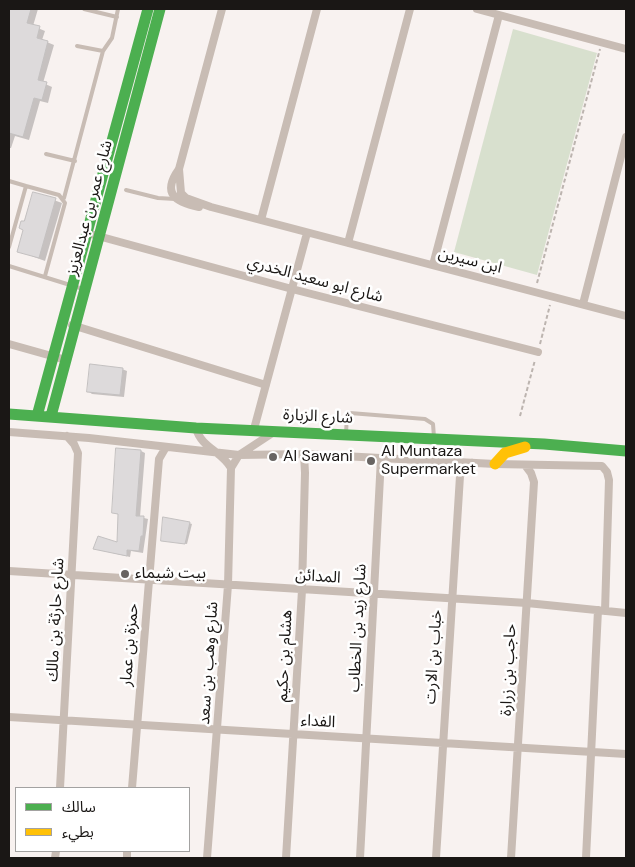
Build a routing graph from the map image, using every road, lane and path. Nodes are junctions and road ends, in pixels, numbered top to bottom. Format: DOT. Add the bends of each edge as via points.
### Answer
graph roads {
  1 [pos="84,9"];
  2 [pos="118,9"];
  3 [pos="148,9"];
  4 [pos="160,9"];
  5 [pos="222,9"];
  6 [pos="317,9"];
  7 [pos="410,9"];
  8 [pos="477,9"];
  9 [pos="499,14"];
  10 [pos="116,17"];
  11 [pos="602,42"];
  12 [pos="78,46"];
  13 [pos="626,49"];
  14 [pos="104,51"];
  15 [pos="626,136"];
  16 [pos="46,154"];
  17 [pos="75,161"];
  18 [pos="179,169"];
  19 [pos="9,181"];
  20 [pos="26,186"];
  21 [pos="126,190"];
  22 [pos="64,198"];
  23 [pos="175,199"];
  24 [pos="211,207"];
  25 [pos="261,220"];
  26 [pos="87,233"];
  27 [pos="307,233"];
  28 [pos="99,236"];
  29 [pos="348,243"];
  30 [pos="9,247"];
  31 [pos="433,265"];
  32 [pos="9,266"];
  33 [pos="45,276"];
  34 [pos="72,285"];
  35 [pos="292,289"];
  36 [pos="85,290"];
  37 [pos="535,291"];
  38 [pos="583,304"];
  39 [pos="626,316"];
  40 [pos="62,322"];
  41 [pos="75,326"];
  42 [pos="9,344"];
  43 [pos="538,352"];
  44 [pos="53,356"];
  45 [pos="66,360"];
  46 [pos="266,385"];
  47 [pos="9,414"];
  48 [pos="37,416"];
  49 [pos="51,416"];
  50 [pos="196,428"];
  51 [pos="254,429"];
  52 [pos="275,431"];
  53 [pos="9,432"];
  54 [pos="346,435"];
  55 [pos="67,436"];
  56 [pos="89,438"];
  57 [pos="434,439"];
  58 [pos="544,444"];
  59 [pos="166,447"];
  60 [pos="626,451"];
  61 [pos="217,453"];
  62 [pos="78,454"];
  63 [pos="304,454"];
  64 [pos="239,455"];
  65 [pos="382,458"];
  66 [pos="472,462"];
  67 [pos="495,464"];
  68 [pos="525,465"];
  69 [pos="545,465"];
  70 [pos="231,468"];
  71 [pos="534,482"];
  72 [pos="9,571"];
  73 [pos="73,575"];
  74 [pos="149,580"];
  75 [pos="228,585"];
  76 [pos="302,590"];
  77 [pos="374,594"];
  78 [pos="451,599"];
  79 [pos="527,603"];
  80 [pos="602,611"];
  81 [pos="626,613"];
  82 [pos="9,717"];
  83 [pos="64,720"];
  84 [pos="137,724"];
  85 [pos="218,730"];
  86 [pos="294,734"];
  87 [pos="366,738"];
  88 [pos="442,743"];
  89 [pos="518,747"];
  90 [pos="592,752"];
  91 [pos="626,754"];
  92 [pos="60,787"];
  93 [pos="132,787"];
  94 [pos="207,858"];
  95 [pos="286,858"];
  96 [pos="360,858"];
  97 [pos="436,858"];
  98 [pos="511,858"];
  99 [pos="586,858"];
  1 -- 10 [label="lane"];
  2 -- 10 [label="lane"];
  3 -- 26 [label="street, شارع عمر بن عبدالعزيز"];
  4 -- 28 [label="street, شارع عمر بن عبدالعزيز"];
  5 -- 18 [label="street, ابن سيرين"];
  6 -- 25 [label="street"];
  7 -- 29 [label="street"];
  8 -- 9 [label="street"];
  9 -- 11 [label="street"];
  9 -- 31 [label="street"];
  10 -- 14 [label="lane" via="112,38"];
  11 -- 13 [label="street"];
  11 -- 37 [label="path"];
  12 -- 14 [label="lane"];
  14 -- 17 [label="lane"];
  15 -- 38 [label="street"];
  16 -- 17 [label="lane"];
  17 -- 22 [label="lane"];
  18 -- 23 [label="street, ابن سيرين" via="172,187"];
  18 -- 24 [label="street, ابن سيرين" via="179,186 184,195"];
  19 -- 20 [label="lane"];
  20 -- 22 [label="lane"];
  20 -- 30 [label="lane"];
  21 -- 23 [label="lane"];
  22 -- 33 [label="lane"];
  23 -- 24 [label="street, ابن سيرين"];
  24 -- 25 [label="street, ابن سيرين"];
  25 -- 27 [label="street, ابن سيرين"];
  26 -- 28 [label="street, شارع ابو سعيد الخدري"];
  26 -- 34 [label="street, شارع عمر بن عبدالعزيز"];
  27 -- 29 [label="street, ابن سيرين"];
  27 -- 35 [label="street"];
  28 -- 35 [label="street, شارع ابو سعيد الخدري"];
  28 -- 36 [label="street, شارع عمر بن عبدالعزيز"];
  29 -- 31 [label="street, ابن سيرين"];
  31 -- 37 [label="street, ابن سيرين"];
  32 -- 33 [label="lane"];
  33 -- 34 [label="lane"];
  34 -- 36 [label="lane"];
  34 -- 40 [label="street, شارع عمر بن عبدالعزيز"];
  35 -- 43 [label="street, شارع ابو سعيد الخدري"];
  35 -- 46 [label="street"];
  36 -- 41 [label="street, شارع عمر بن عبدالعزيز"];
  37 -- 38 [label="street, ابن سيرين"];
  38 -- 39 [label="street, ابن سيرين"];
  40 -- 41 [label="street"];
  40 -- 44 [label="street, شارع عمر بن عبدالعزيز"];
  41 -- 45 [label="street, شارع عمر بن عبدالعزيز"];
  41 -- 46 [label="street"];
  42 -- 44 [label="street"];
  44 -- 45 [label="street"];
  44 -- 48 [label="street, شارع عمر بن عبدالعزيز"];
  45 -- 49 [label="street, شارع عمر بن عبدالعزيز"];
  46 -- 51 [label="street"];
  47 -- 48 [label="street, شارع الزبارة"];
  48 -- 49 [label="street, شارع الزبارة"];
  49 -- 50 [label="street, شارع الزبارة"];
  50 -- 51 [label="street, شارع الزبارة"];
  50 -- 61 [label="street" via="202,441"];
  51 -- 52 [label="street, شارع الزبارة"];
  52 -- 54 [label="street, شارع الزبارة"];
  52 -- 64 [label="street"];
  53 -- 55 [label="street"];
  54 -- 57 [label="street, شارع الزبارة"];
  54 -- 57 [label="lane" via="346,419 350,413 425,420 433,424"];
  55 -- 56 [label="street"];
  55 -- 62 [label="street"];
  56 -- 59 [label="street"];
  56 -- 62 [label="street"];
  57 -- 58 [label="street, شارع الزبارة"];
  58 -- 60 [label="street, شارع الزبارة"];
  58 -- 67 [label="street" via="514,449"];
  59 -- 61 [label="street"];
  59 -- 74 [label="street, حمزة بن عمار" via="159,459"];
  61 -- 64 [label="street"];
  61 -- 70 [label="street"];
  62 -- 73 [label="street, شارع حارثة بن مالك"];
  63 -- 64 [label="street"];
  63 -- 65 [label="street"];
  63 -- 76 [label="street, هشام بن حكيم"];
  64 -- 70 [label="street"];
  65 -- 66 [label="street"];
  65 -- 77 [label="street, شارع زيد بن الخطاب"];
  66 -- 67 [label="street"];
  66 -- 78 [label="street, خباب بن الارت" via="460,476"];
  67 -- 68 [label="street"];
  68 -- 69 [label="street"];
  68 -- 71 [label="street"];
  69 -- 71 [label="street, حاجب بن زرارة"];
  69 -- 80 [label="street" via="602,466 607,472"];
  70 -- 75 [label="street, شارع وهب بن سعد"];
  71 -- 79 [label="street, حاجب بن زرارة"];
  72 -- 73 [label="street, المدائن"];
  73 -- 74 [label="street, المدائن"];
  73 -- 83 [label="street, شارع حارثة بن مالك"];
  74 -- 75 [label="street, المدائن"];
  74 -- 84 [label="street, حمزة بن عمار"];
  75 -- 76 [label="street, المدائن"];
  75 -- 85 [label="street, شارع وهب بن سعد"];
  76 -- 77 [label="street, المدائن"];
  76 -- 86 [label="street, هشام بن حكيم"];
  77 -- 78 [label="street, المدائن"];
  77 -- 87 [label="street, شارع زيد بن الخطاب"];
  78 -- 79 [label="street, المدائن"];
  78 -- 88 [label="street, خباب بن الارت"];
  79 -- 80 [label="street, المدائن"];
  79 -- 89 [label="street, حاجب بن زرارة"];
  80 -- 81 [label="street, المدائن"];
  80 -- 90 [label="street"];
  82 -- 83 [label="street, الفداء"];
  83 -- 84 [label="street, الفداء"];
  83 -- 92 [label="street, شارع حارثة بن مالك"];
  84 -- 85 [label="street, الفداء"];
  84 -- 93 [label="street, حمزة بن عمار"];
  85 -- 86 [label="street, الفداء"];
  85 -- 94 [label="street, شارع وهب بن سعد"];
  86 -- 87 [label="street, الفداء"];
  86 -- 95 [label="street, هشام بن حكيم"];
  87 -- 88 [label="street, الفداء"];
  87 -- 96 [label="street, شارع زيد بن الخطاب"];
  88 -- 89 [label="street, الفداء"];
  88 -- 97 [label="street, خباب بن الارت"];
  89 -- 90 [label="street, الفداء"];
  89 -- 98 [label="street, حاجب بن زرارة"];
  90 -- 91 [label="street, الفداء"];
  90 -- 99 [label="street"];
}
